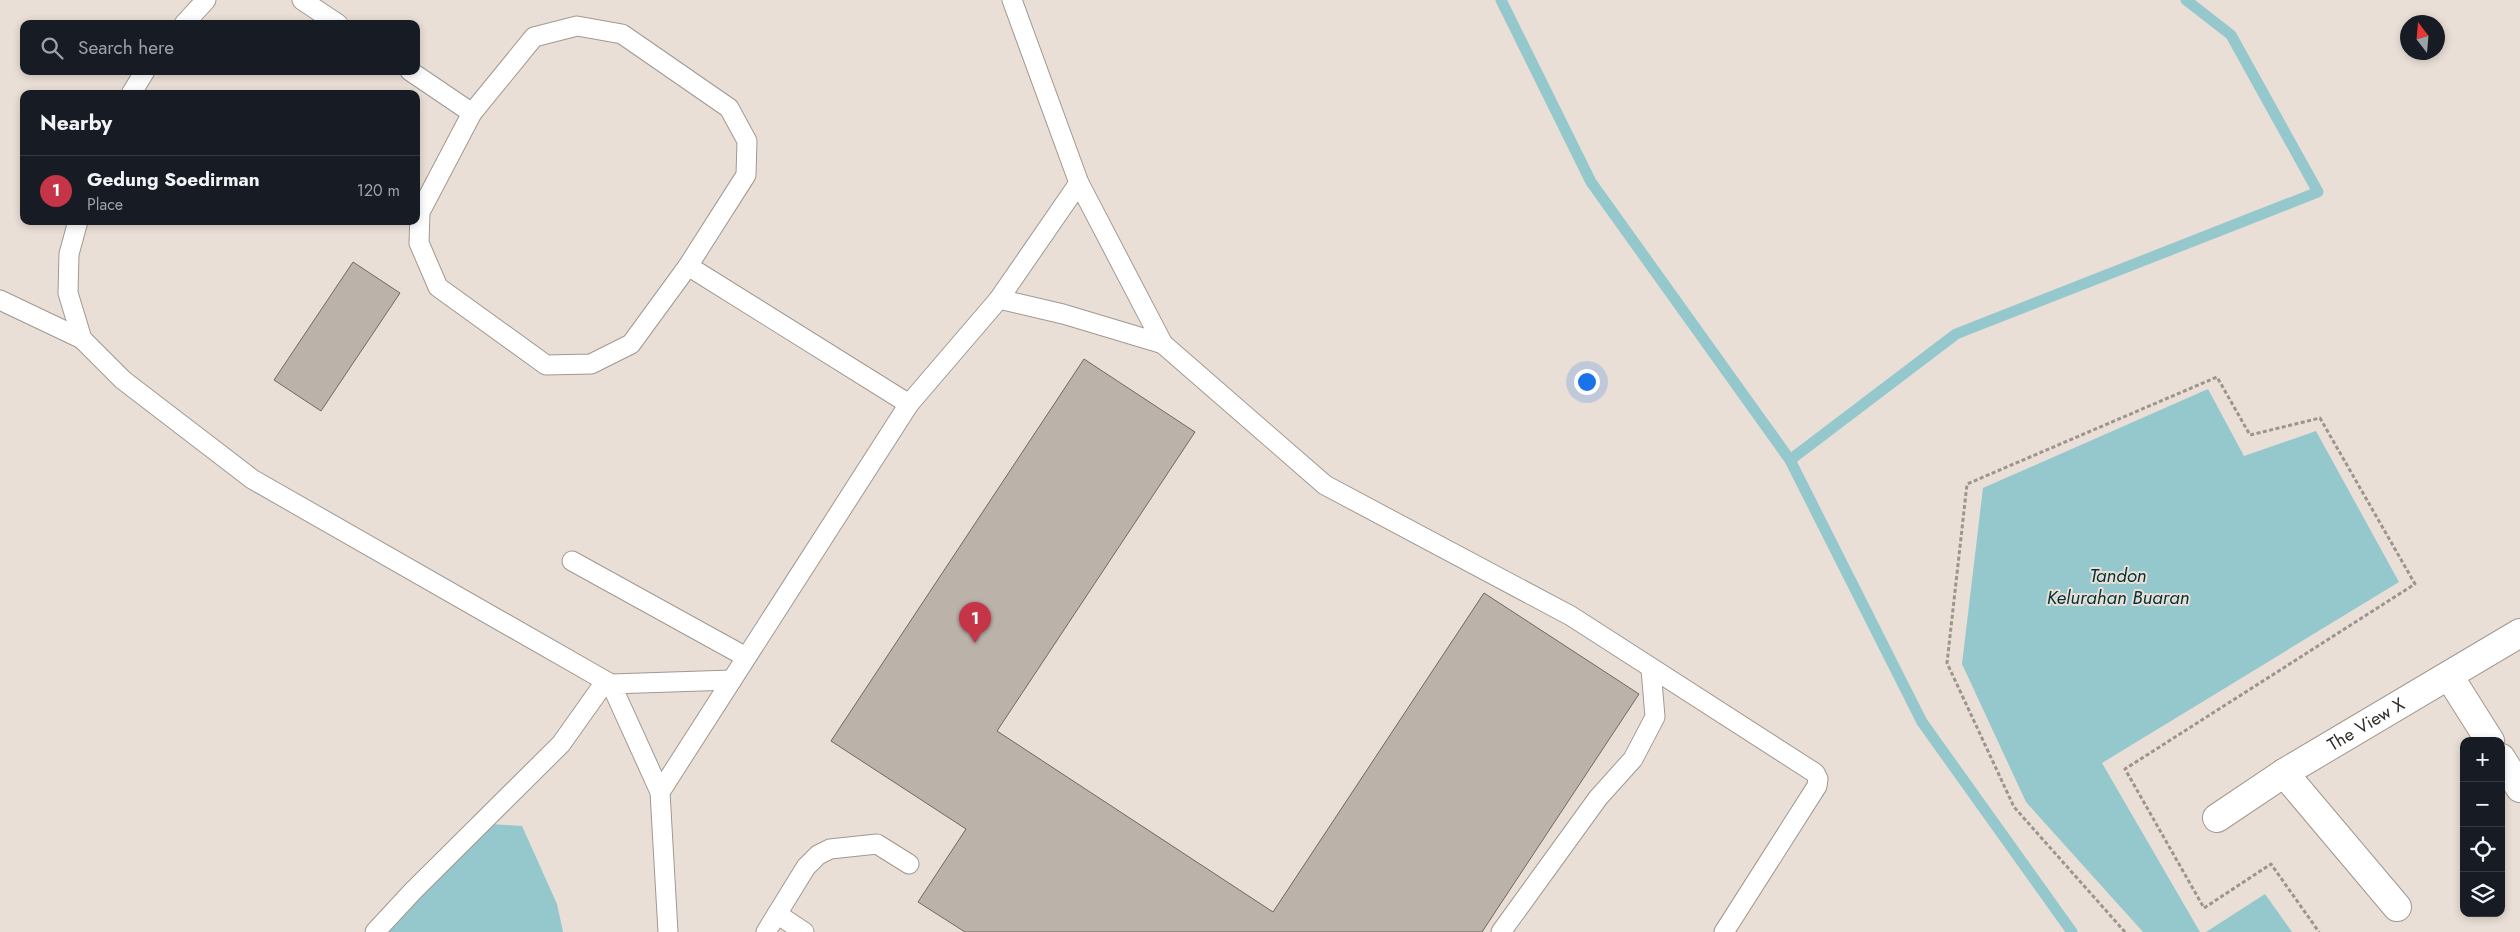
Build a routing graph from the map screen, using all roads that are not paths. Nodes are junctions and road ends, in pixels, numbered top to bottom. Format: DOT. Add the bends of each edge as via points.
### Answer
graph roads {
  1 [pos="206,0"];
  2 [pos="302,0"];
  3 [pos="1012,0"];
  4 [pos="188,20"];
  5 [pos="332,20"];
  6 [pos="142,75"];
  7 [pos="416,75"];
  8 [pos="133,90"];
  9 [pos="472,113"];
  10 [pos="1079,182"];
  11 [pos="420,212"];
  12 [pos="77,225"];
  13 [pos="420,225"];
  14 [pos="688,266"];
  15 [pos="999,299"];
  16 [pos="0,300"];
  17 [pos="82,339"];
  18 [pos="1163,344"];
  19 [pos="910,404"];
  20 [pos="572,561"];
  21 [pos="2520,633"];
  22 [pos="746,657"];
  23 [pos="1651,669"];
  24 [pos="2449,676"];
  25 [pos="732,680"];
  26 [pos="608,683"];
  27 [pos="2487,737"];
  28 [pos="2505,764"];
  29 [pos="2284,774"];
  30 [pos="2520,788"];
  31 [pos="660,792"];
  32 [pos="2217,818"];
  33 [pos="909,864"];
  34 [pos="2397,907"];
  35 [pos="777,914"];
  36 [pos="375,932"];
  37 [pos="668,932"];
  38 [pos="766,932"];
  39 [pos="804,932"];
  40 [pos="1501,932"];
  41 [pos="1724,932"];
  1 -- 4 [label="lane"];
  2 -- 5 [label="lane"];
  3 -- 10 [label="lane"];
  6 -- 8 [label="lane"];
  7 -- 9 [label="lane"];
  9 -- 11 [label="lane"];
  9 -- 14 [label="lane" via="534,37 577,26 622,34 728,108 747,141 746,175"];
  10 -- 15 [label="lane"];
  10 -- 18 [label="lane"];
  12 -- 17 [label="lane" via="69,254 68,294"];
  13 -- 14 [label="lane" via="419,243 438,287 546,365 591,364 631,344"];
  14 -- 19 [label="lane"];
  15 -- 18 [label="lane"];
  15 -- 19 [label="lane"];
  16 -- 17 [label="lane"];
  17 -- 26 [label="lane" via="123,380 252,479"];
  18 -- 23 [label="lane" via="1325,485 1570,616"];
  19 -- 22 [label="lane"];
  20 -- 22 [label="lane"];
  21 -- 24 [label="street, The View X"];
  22 -- 25 [label="lane"];
  23 -- 40 [label="lane" via="1655,717 1633,759 1598,798"];
  23 -- 41 [label="lane" via="1815,773 1818,779 1818,786"];
  24 -- 27 [label="street"];
  24 -- 29 [label="street, The View X"];
  25 -- 26 [label="lane"];
  25 -- 31 [label="lane"];
  26 -- 31 [label="lane"];
  26 -- 36 [label="lane" via="561,744"];
  28 -- 30 [label="street"];
  29 -- 32 [label="street, The View X"];
  29 -- 34 [label="street"];
  31 -- 37 [label="lane"];
  33 -- 35 [label="lane" via="877,844 830,849 806,867"];
  35 -- 38 [label="lane"];
  35 -- 39 [label="lane"];
}
